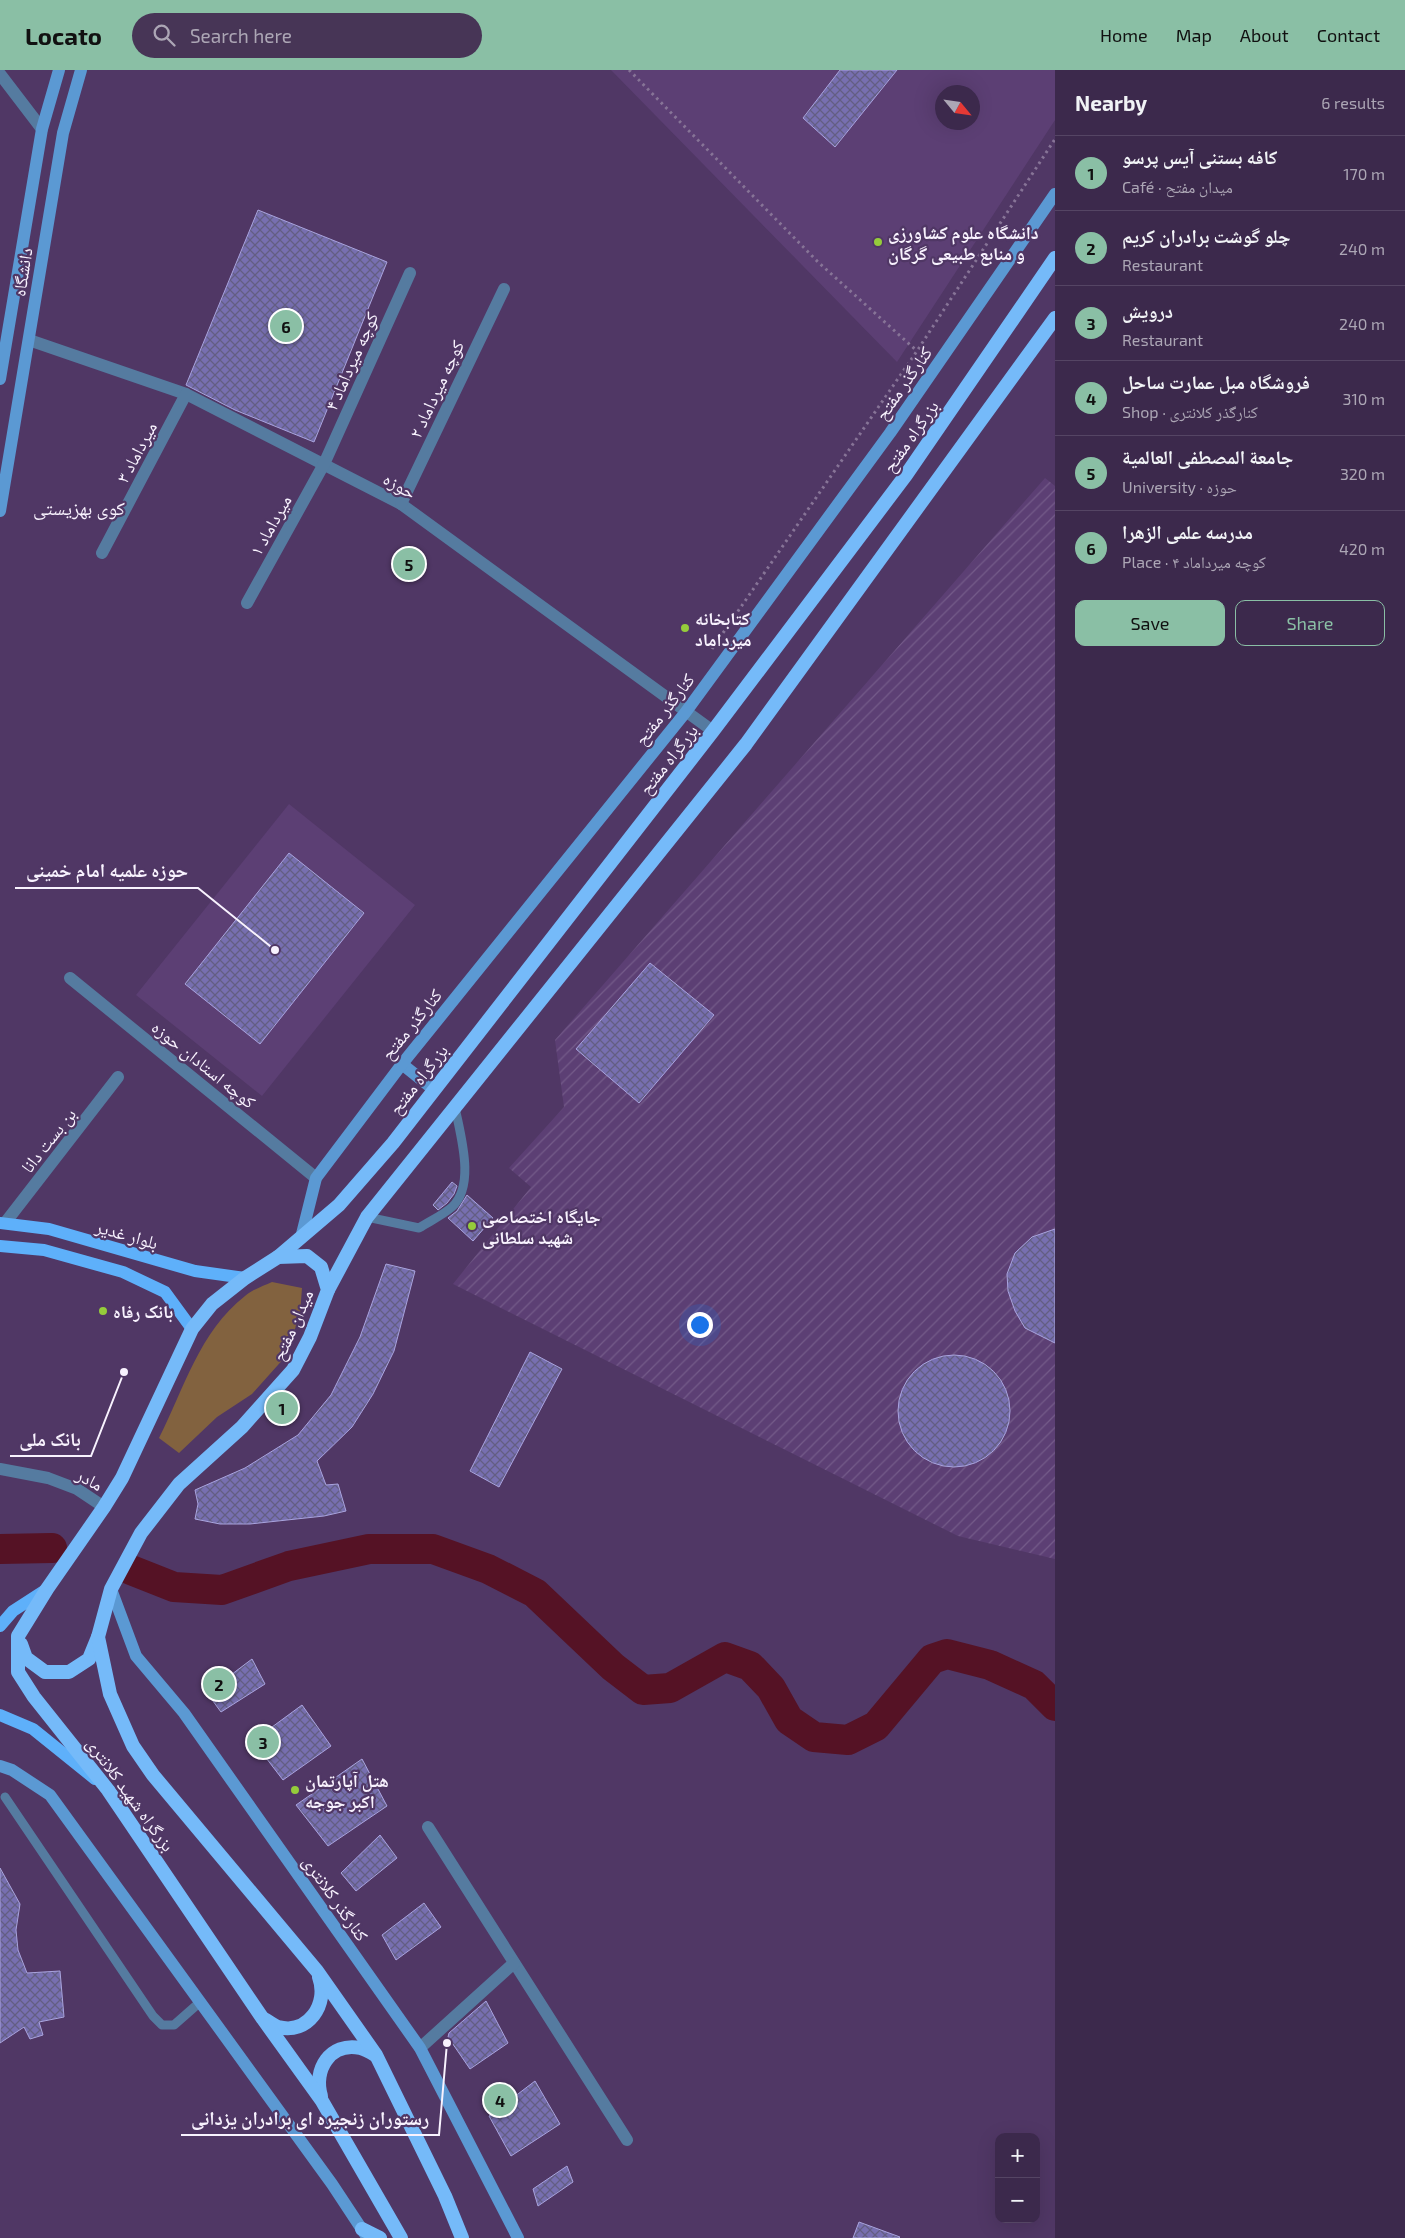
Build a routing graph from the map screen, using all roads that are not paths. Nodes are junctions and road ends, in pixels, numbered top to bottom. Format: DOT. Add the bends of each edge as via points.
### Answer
graph roads {
  1 [pos="59,70"];
  2 [pos="80,70"];
  3 [pos="0,74"];
  4 [pos="42,129"];
  5 [pos="63,133"];
  6 [pos="1055,194"];
  7 [pos="1055,258"];
  8 [pos="410,273"];
  9 [pos="504,289"];
  10 [pos="1055,318"];
  11 [pos="29,340"];
  12 [pos="3,345"];
  13 [pos="0,379"];
  14 [pos="186,394"];
  15 [pos="324,464"];
  16 [pos="401,504"];
  17 [pos="0,511"];
  18 [pos="102,553"];
  19 [pos="247,603"];
  20 [pos="685,713"];
  21 [pos="713,732"];
  22 [pos="70,978"];
  23 [pos="402,1064"];
  24 [pos="118,1077"];
  25 [pos="433,1089"];
  26 [pos="455,1107"];
  27 [pos="316,1178"];
  28 [pos="367,1217"];
  29 [pos="2,1223"];
  30 [pos="300,1238"];
  31 [pos="0,1246"];
  32 [pos="278,1257"];
  33 [pos="245,1278"];
  34 [pos="328,1290"];
  35 [pos="192,1329"];
  36 [pos="242,1427"];
  37 [pos="0,1469"];
  38 [pos="104,1508"];
  39 [pos="47,1589"];
  40 [pos="111,1589"];
  41 [pos="0,1626"];
  42 [pos="18,1636"];
  43 [pos="98,1637"];
  44 [pos="0,1715"];
  45 [pos="0,1766"];
  46 [pos="108,1790"];
  47 [pos="5,1797"];
  48 [pos="428,1827"];
  49 [pos="514,1963"];
  50 [pos="317,1972"];
  51 [pos="199,2003"];
  52 [pos="263,2019"];
  53 [pos="420,2048"];
  54 [pos="376,2055"];
  55 [pos="322,2101"];
  56 [pos="627,2140"];
  57 [pos="364,2233"];
  58 [pos="380,2238"];
  59 [pos="401,2238"];
  60 [pos="462,2238"];
  61 [pos="518,2238"];
  1 -- 4 [label="main road, دانشگاه"];
  2 -- 5 [label="main road, دانشگاه"];
  3 -- 4 [label="street"];
  4 -- 5 [label="main road"];
  4 -- 12 [label="main road, دانشگاه"];
  5 -- 11 [label="main road, دانشگاه"];
  6 -- 20 [label="main road, کنارگذر مفتح" via="890,432"];
  7 -- 21 [label="highway, بزرگراه مفتح" via="906,475"];
  8 -- 15 [label="street, کوچه میرداماد ۴"];
  9 -- 16 [label="street, کوچه میرداماد ۲"];
  10 -- 26 [label="highway" via="746,744"];
  11 -- 14 [label="street, حوزه"];
  11 -- 17 [label="main road, دانشگاه"];
  12 -- 13 [label="main road, دانشگاه"];
  14 -- 15 [label="street, حوزه"];
  14 -- 18 [label="street, ۳ میرداماد"];
  15 -- 16 [label="street, حوزه"];
  15 -- 19 [label="street, ۱ میرداماد"];
  16 -- 20 [label="street, حوزه"];
  20 -- 21 [label="street, حوزه"];
  20 -- 23 [label="main road, کنارگذر مفتح"];
  21 -- 25 [label="highway, بزرگراه مفتح"];
  22 -- 27 [label="street, کوچه استادان حوزه"];
  23 -- 25 [label="main road"];
  23 -- 27 [label="main road, کنارگذر مفتح"];
  24 -- 29 [label="street, بن بست دانا"];
  25 -- 30 [label="highway, بزرگراه مفتح" via="393,1143 339,1205"];
  26 -- 28 [label="highway"];
  26 -- 28 [label="lane" via="465,1160 462,1192 453,1206 419,1228"];
  27 -- 30 [label="main road, کنارگذر مفتح"];
  28 -- 34 [label="highway"];
  29 -- 33 [label="main road, بلوار غدیر" via="49,1229 194,1272"];
  30 -- 32 [label="highway, بزرگراه مفتح"];
  31 -- 35 [label="main road" via="44,1250 123,1272 164,1292"];
  32 -- 33 [label="highway"];
  32 -- 34 [label="highway, میدان مفتح" via="307,1256 321,1267"];
  33 -- 35 [label="highway" via="212,1304"];
  34 -- 36 [label="highway, میدان مفتح" via="293,1370"];
  35 -- 38 [label="highway" via="122,1478"];
  36 -- 40 [label="highway, بزرگراه شهید کلانتری" via="178,1484 140,1533"];
  37 -- 38 [label="street, مادر" via="48,1478 77,1489"];
  38 -- 39 [label="highway"];
  39 -- 41 [label="main road" via="13,1611"];
  39 -- 42 [label="highway"];
  40 -- 43 [label="highway, بزرگراه شهید کلانتری"];
  40 -- 53 [label="main road, کنارگذر کلانتری" via="136,1656 184,1713"];
  42 -- 43 [label="highway" via="26,1658 45,1672 69,1672 89,1659"];
  42 -- 46 [label="highway, بزرگراه شهید کلانتری" via="18,1672 34,1698"];
  43 -- 50 [label="highway, بزرگراه شهید کلانتری" via="110,1694 133,1746 153,1775"];
  44 -- 46 [label="main road" via="33,1730"];
  45 -- 51 [label="main road" via="12,1770 50,1795"];
  46 -- 52 [label="highway, بزرگراه شهید کلانتری"];
  47 -- 51 [label="lane" via="153,2016 162,2025 174,2025"];
  48 -- 49 [label="street"];
  49 -- 53 [label="street"];
  49 -- 56 [label="street"];
  50 -- 52 [label="highway" via="323,1988 321,2005 311,2019 296,2027 279,2027"];
  50 -- 54 [label="highway, بزرگراه شهید کلانتری"];
  51 -- 57 [label="main road" via="332,2184"];
  52 -- 55 [label="highway, بزرگراه شهید کلانتری"];
  53 -- 61 [label="main road, کنارگذر کلانتری"];
  54 -- 55 [label="highway" via="361,2048 345,2048 330,2055 320,2069 317,2085"];
  54 -- 60 [label="highway, بزرگراه شهید کلانتری"];
  55 -- 59 [label="highway, بزرگراه شهید کلانتری"];
  57 -- 58 [label="highway"];
}
